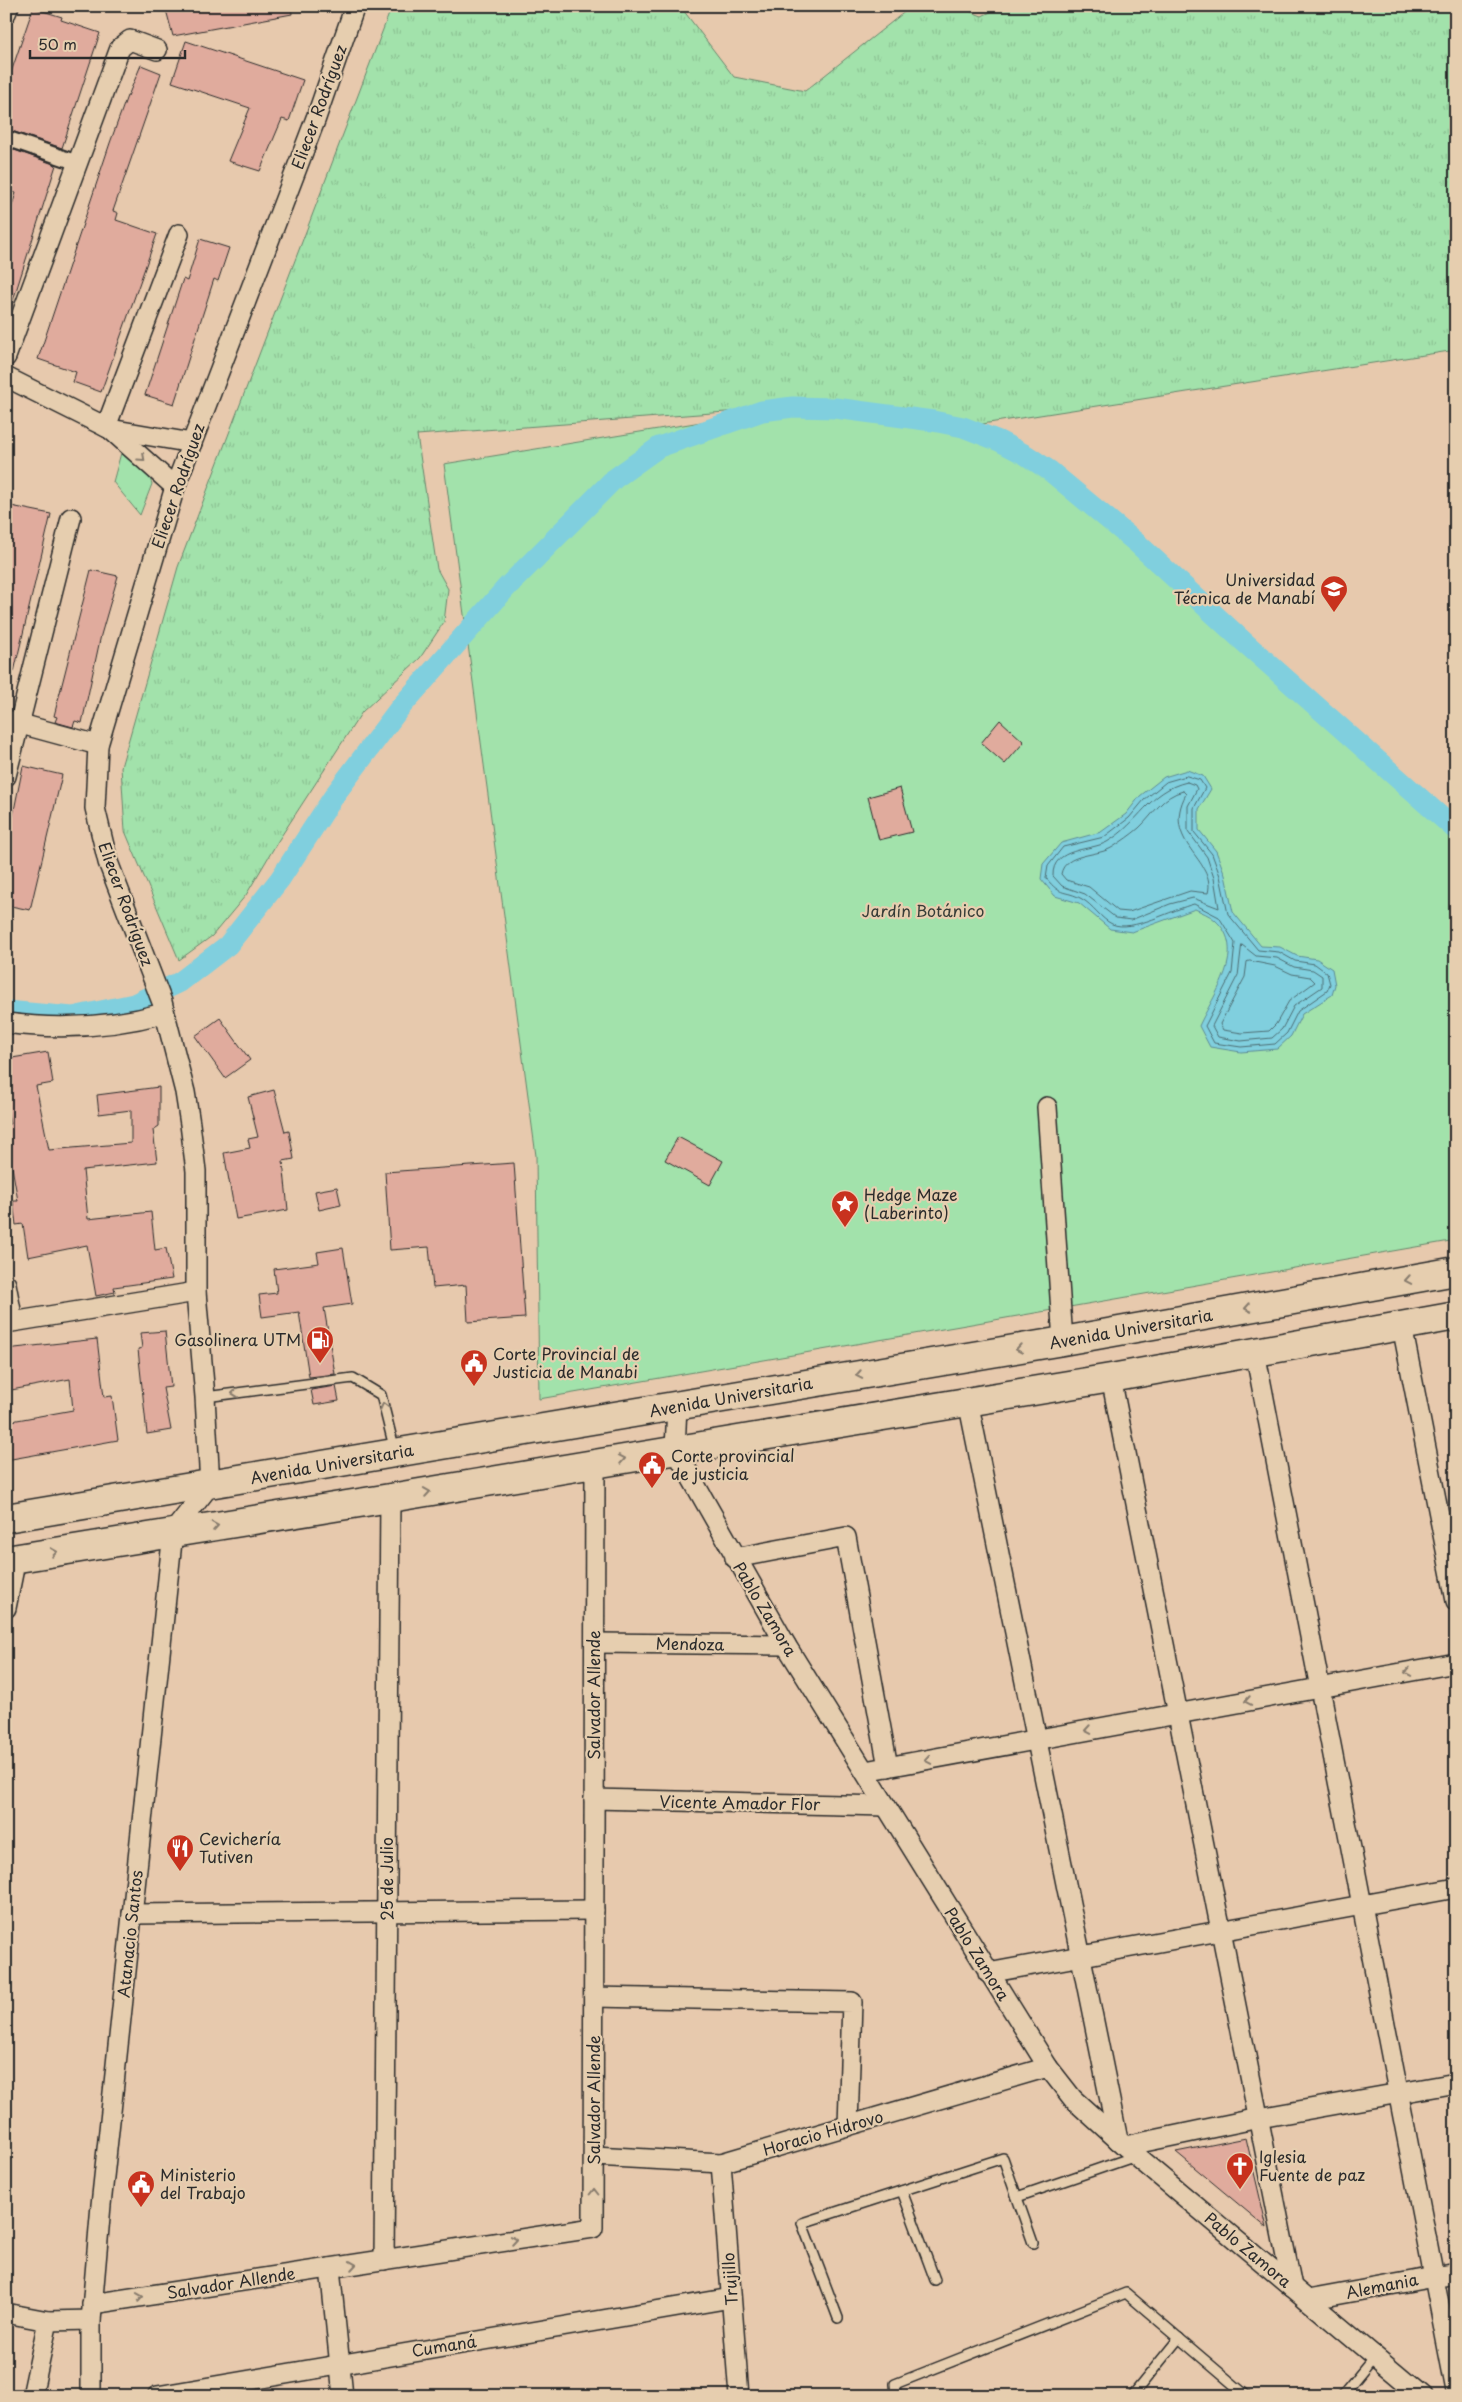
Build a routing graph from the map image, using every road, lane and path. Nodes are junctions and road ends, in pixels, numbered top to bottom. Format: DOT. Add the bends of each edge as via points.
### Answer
graph roads {
  1 [pos="9,6"];
  2 [pos="355,6"];
  3 [pos="6,13"];
  4 [pos="157,50"];
  5 [pos="6,138"];
  6 [pos="78,163"];
  7 [pos="179,234"];
  8 [pos="6,357"];
  9 [pos="6,376"];
  10 [pos="108,428"];
  11 [pos="192,443"];
  12 [pos="175,487"];
  13 [pos="71,518"];
  14 [pos="14,721"];
  15 [pos="98,745"];
  16 [pos="6,776"];
  17 [pos="163,1007"];
  18 [pos="6,1023"];
  19 [pos="1047,1107"];
  20 [pos="1456,1271"];
  21 [pos="6,1284"];
  22 [pos="196,1292"];
  23 [pos="1456,1316"];
  24 [pos="10,1322"];
  25 [pos="1402,1326"];
  26 [pos="1064,1341"];
  27 [pos="1256,1352"];
  28 [pos="1111,1378"];
  29 [pos="205,1397"];
  30 [pos="968,1401"];
  31 [pos="677,1406"];
  32 [pos="675,1450"];
  33 [pos="395,1453"];
  34 [pos="595,1464"];
  35 [pos="210,1484"];
  36 [pos="390,1498"];
  37 [pos="6,1518"];
  38 [pos="173,1532"];
  39 [pos="735,1558"];
  40 [pos="11,1559"];
  41 [pos="1456,1601"];
  42 [pos="6,1608"];
  43 [pos="595,1643"];
  44 [pos="786,1645"];
  45 [pos="1456,1663"];
  46 [pos="1320,1688"];
  47 [pos="1178,1714"];
  48 [pos="1037,1740"];
  49 [pos="888,1767"];
  50 [pos="865,1771"];
  51 [pos="594,1799"];
  52 [pos="886,1806"];
  53 [pos="1456,1888"];
  54 [pos="1362,1905"];
  55 [pos="594,1910"];
  56 [pos="386,1912"];
  57 [pos="132,1914"];
  58 [pos="1221,1930"];
  59 [pos="1081,1956"];
  60 [pos="988,1973"];
  61 [pos="594,1997"];
  62 [pos="1048,2067"];
  63 [pos="1456,2083"];
  64 [pos="1399,2093"];
  65 [pos="1259,2118"];
  66 [pos="848,2126"];
  67 [pos="1126,2147"];
  68 [pos="594,2156"];
  69 [pos="721,2163"];
  70 [pos="902,2191"];
  71 [pos="1017,2196"];
  72 [pos="1033,2243"];
  73 [pos="384,2260"];
  74 [pos="330,2268"];
  75 [pos="1456,2272"];
  76 [pos="1434,2277"];
  77 [pos="936,2280"];
  78 [pos="1292,2287"];
  79 [pos="732,2298"];
  80 [pos="1308,2300"];
  81 [pos="92,2312"];
  82 [pos="6,2313"];
  83 [pos="838,2318"];
  84 [pos="48,2321"];
  85 [pos="1178,2338"];
  86 [pos="1375,2356"];
  87 [pos="339,2363"];
  88 [pos="1456,2391"];
  89 [pos="32,2396"];
  90 [pos="91,2396"];
  91 [pos="157,2396"];
  92 [pos="343,2396"];
  93 [pos="739,2396"];
  94 [pos="896,2396"];
  95 [pos="1132,2396"];
  96 [pos="1247,2396"];
  97 [pos="1342,2396"];
  98 [pos="1422,2396"];
  1 -- 3 [label="street"];
  2 -- 11 [label="street, Eliecer Rodríguez" via="316,118"];
  4 -- 6 [label="street" via="130,40 122,45"];
  5 -- 6 [label="street"];
  6 -- 8 [label="street"];
  7 -- 10 [label="street"];
  9 -- 10 [label="street"];
  10 -- 11 [label="street"];
  10 -- 12 [label="street, one-way"];
  11 -- 12 [label="street, Eliecer Rodríguez"];
  12 -- 15 [label="street, Eliecer Rodríguez"];
  13 -- 14 [label="street"];
  14 -- 15 [label="street"];
  14 -- 16 [label="street"];
  15 -- 17 [label="street, Eliecer Rodríguez" via="95,808 108,862"];
  17 -- 18 [label="street" via="134,1020 90,1026"];
  17 -- 22 [label="street, Eliecer Rodríguez" via="185,1092 194,1162"];
  19 -- 26 [label="street"];
  20 -- 26 [label="main road, Avenida Universitaria, one-way"];
  21 -- 24 [label="street"];
  22 -- 24 [label="street"];
  22 -- 29 [label="street, Eliecer Rodríguez"];
  23 -- 25 [label="main road"];
  25 -- 27 [label="main road"];
  25 -- 41 [label="street"];
  26 -- 31 [label="main road, Avenida Universitaria, one-way"];
  27 -- 28 [label="main road"];
  27 -- 46 [label="street"];
  28 -- 30 [label="main road"];
  28 -- 47 [label="street"];
  33 -- 29 [label="lane, one-way" via="381,1395 353,1378"];
  29 -- 35 [label="street, Eliecer Rodríguez"];
  30 -- 32 [label="main road"];
  30 -- 48 [label="street"];
  31 -- 32 [label="street"];
  31 -- 33 [label="main road, Avenida Universitaria"];
  34 -- 32 [label="main road, one-way"];
  32 -- 39 [label="street, Pablo Zamora"];
  33 -- 35 [label="main road, Avenida Universitaria"];
  36 -- 34 [label="main road, one-way"];
  34 -- 43 [label="street, Salvador Allende"];
  35 -- 37 [label="main road, Avenida Universitaria"];
  35 -- 38 [label="street"];
  38 -- 36 [label="main road, one-way"];
  36 -- 56 [label="street, 25 de Julio"];
  40 -- 38 [label="main road, one-way"];
  38 -- 57 [label="street, Atanacio Santos"];
  39 -- 44 [label="street, Pablo Zamora"];
  39 -- 49 [label="street" via="846,1537"];
  40 -- 42 [label="street"];
  43 -- 44 [label="street, Mendoza"];
  43 -- 51 [label="street, Salvador Allende"];
  44 -- 50 [label="street, Pablo Zamora"];
  45 -- 46 [label="street, one-way"];
  46 -- 47 [label="street, one-way"];
  46 -- 54 [label="street"];
  47 -- 48 [label="street, one-way"];
  47 -- 58 [label="street"];
  48 -- 49 [label="street, one-way"];
  48 -- 59 [label="street"];
  49 -- 50 [label="street"];
  50 -- 52 [label="street, Pablo Zamora"];
  51 -- 52 [label="street, Vicente Amador Flor"];
  51 -- 55 [label="street, Salvador Allende"];
  52 -- 60 [label="street, Pablo Zamora"];
  53 -- 54 [label="street"];
  54 -- 58 [label="street"];
  54 -- 64 [label="street"];
  55 -- 56 [label="street"];
  55 -- 61 [label="street, Salvador Allende"];
  56 -- 57 [label="street"];
  56 -- 73 [label="street, 25 de Julio"];
  57 -- 81 [label="street, Atanacio Santos"];
  58 -- 59 [label="street"];
  58 -- 65 [label="street"];
  59 -- 60 [label="street"];
  59 -- 67 [label="street"];
  60 -- 62 [label="street, Pablo Zamora"];
  61 -- 66 [label="street" via="852,2002"];
  61 -- 68 [label="street, Salvador Allende"];
  62 -- 66 [label="street, Horacio Hidrovo"];
  62 -- 67 [label="street, Pablo Zamora" via="1073,2099"];
  63 -- 64 [label="street"];
  64 -- 65 [label="street"];
  64 -- 76 [label="street"];
  65 -- 67 [label="street"];
  65 -- 78 [label="street"];
  66 -- 69 [label="street, Horacio Hidrovo"];
  67 -- 71 [label="lane"];
  67 -- 78 [label="street, Pablo Zamora"];
  68 -- 69 [label="street, Horacio Hidrovo"];
  73 -- 68 [label="street, Salvador Allende, one-way" via="593,2228"];
  69 -- 79 [label="street, Trujillo"];
  70 -- 71 [label="lane" via="1003,2158"];
  70 -- 77 [label="lane"];
  70 -- 83 [label="lane" via="802,2223"];
  71 -- 72 [label="lane"];
  74 -- 73 [label="street, Salvador Allende, one-way"];
  81 -- 74 [label="street, Salvador Allende, one-way"];
  74 -- 87 [label="street"];
  75 -- 76 [label="street, Alemania"];
  76 -- 80 [label="street, Alemania"];
  76 -- 88 [label="street"];
  78 -- 80 [label="street, Pablo Zamora"];
  79 -- 87 [label="street, Cumaná"];
  79 -- 93 [label="street, Trujillo"];
  80 -- 86 [label="street, Pablo Zamora"];
  81 -- 84 [label="street, Salvador Allende"];
  81 -- 90 [label="street, Atanacio Santos"];
  82 -- 84 [label="street, Salvador Allende"];
  84 -- 89 [label="street"];
  85 -- 94 [label="lane" via="1126,2293 895,2384"];
  85 -- 95 [label="lane"];
  85 -- 96 [label="lane"];
  86 -- 97 [label="lane"];
  86 -- 98 [label="street, Pablo Zamora"];
  87 -- 91 [label="street, Cumaná"];
  87 -- 92 [label="street"];
}
